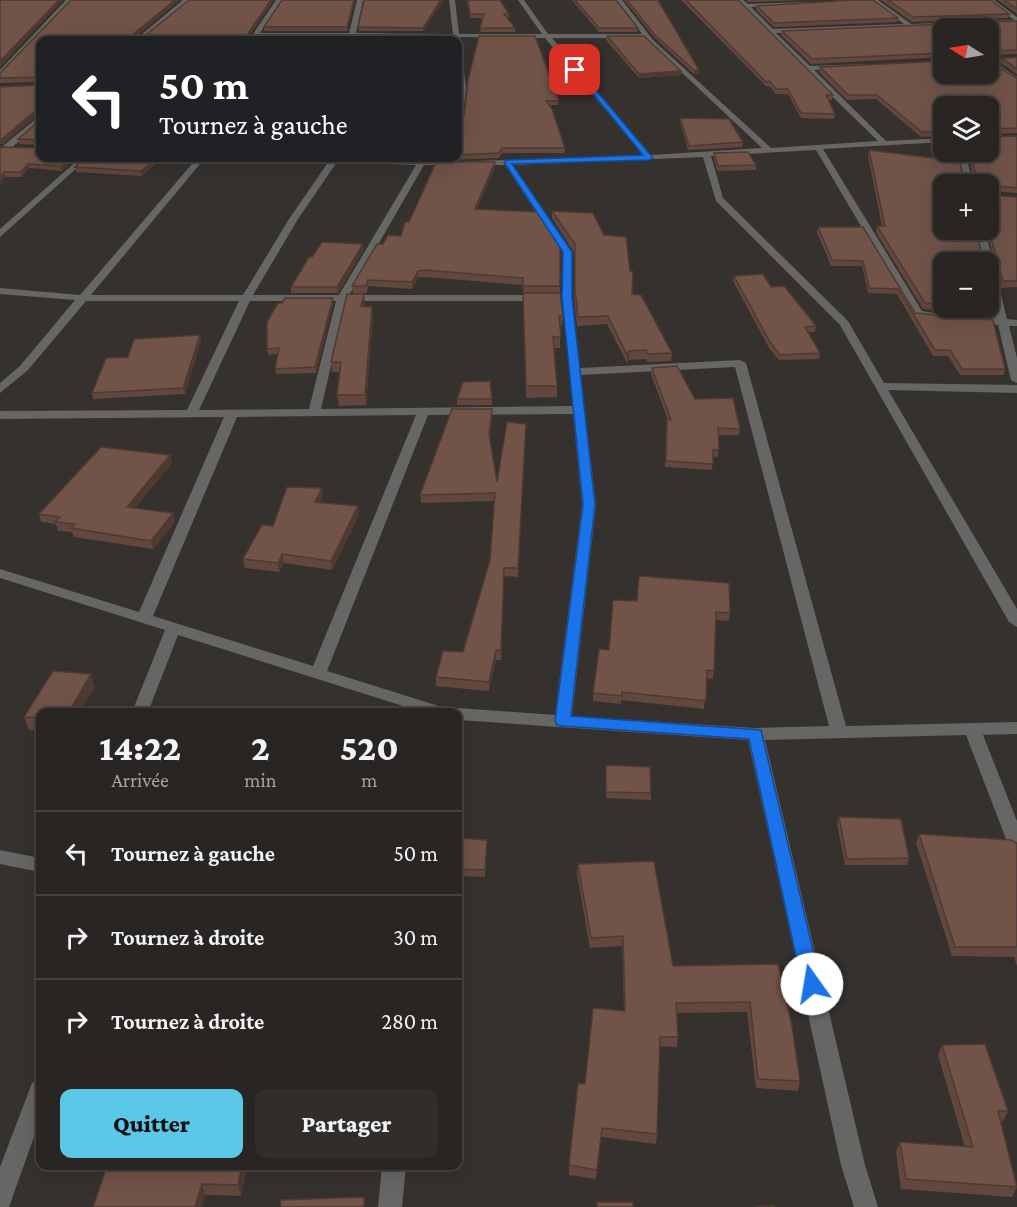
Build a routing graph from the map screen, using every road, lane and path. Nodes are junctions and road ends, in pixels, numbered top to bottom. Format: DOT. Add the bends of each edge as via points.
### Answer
graph roads {
  1 [pos="69,0"];
  2 [pos="187,0"];
  3 [pos="279,0"];
  4 [pos="360,0"];
  5 [pos="452,0"];
  6 [pos="521,0"];
  7 [pos="619,0"];
  8 [pos="740,0"];
  9 [pos="874,0"];
  10 [pos="990,0"];
  11 [pos="812,3"];
  12 [pos="746,6"];
  13 [pos="1017,21"];
  14 [pos="909,25"];
  15 [pos="770,31"];
  16 [pos="546,35"];
  17 [pos="143,36"];
  18 [pos="255,36"];
  19 [pos="352,36"];
  20 [pos="456,36"];
  21 [pos="646,36"];
  22 [pos="462,38"];
  23 [pos="999,59"];
  24 [pos="1005,59"];
  25 [pos="875,65"];
  26 [pos="806,68"];
  27 [pos="999,68"];
  28 [pos="0,74"];
  29 [pos="1017,80"];
  30 [pos="36,123"];
  31 [pos="933,141"];
  32 [pos="884,143"];
  33 [pos="818,147"];
  34 [pos="3,148"];
  35 [pos="18,149"];
  36 [pos="769,150"];
  37 [pos="706,154"];
  38 [pos="649,158"];
  39 [pos="462,160"];
  40 [pos="80,162"];
  41 [pos="198,162"];
  42 [pos="332,162"];
  43 [pos="422,162"];
  44 [pos="507,162"];
  45 [pos="0,234"];
  46 [pos="0,291"];
  47 [pos="83,298"];
  48 [pos="248,298"];
  49 [pos="342,298"];
  50 [pos="567,298"];
  51 [pos="999,306"];
  52 [pos="1003,322"];
  53 [pos="1017,323"];
  54 [pos="575,372"];
  55 [pos="1017,380"];
  56 [pos="880,386"];
  57 [pos="0,388"];
  58 [pos="1017,389"];
  59 [pos="579,410"];
  60 [pos="314,411"];
  61 [pos="423,412"];
  62 [pos="192,413"];
  63 [pos="232,413"];
  64 [pos="0,414"];
  65 [pos="0,573"];
  66 [pos="144,619"];
  67 [pos="1017,622"];
  68 [pos="174,629"];
  69 [pos="317,675"];
  70 [pos="142,708"];
  71 [pos="419,708"];
  72 [pos="462,714"];
  73 [pos="563,721"];
  74 [pos="972,729"];
  75 [pos="1017,729"];
  76 [pos="839,732"];
  77 [pos="755,734"];
  78 [pos="1017,844"];
  79 [pos="0,857"];
  80 [pos="36,864"];
  81 [pos="36,1101"];
  82 [pos="394,1170"];
  83 [pos="0,1199"];
  84 [pos="390,1207"];
  85 [pos="866,1207"];
  1 -- 28 [label="street"];
  2 -- 17 [label="street"];
  3 -- 18 [label="street"];
  4 -- 19 [label="street"];
  5 -- 20 [label="street"];
  6 -- 16 [label="street"];
  7 -- 21 [label="street"];
  8 -- 12 [label="street"];
  9 -- 14 [label="street"];
  10 -- 13 [label="street"];
  11 -- 12 [label="street"];
  12 -- 15 [label="street"];
  13 -- 14 [label="street"];
  14 -- 15 [label="street"];
  15 -- 26 [label="street"];
  16 -- 21 [label="street"];
  16 -- 22 [label="street"];
  16 -- 38 [label="street"];
  21 -- 36 [label="street"];
  23 -- 24 [label="street"];
  25 -- 26 [label="street"];
  26 -- 32 [label="street"];
  27 -- 29 [label="street"];
  30 -- 34 [label="street"];
  31 -- 32 [label="street"];
  32 -- 33 [label="street"];
  33 -- 36 [label="street"];
  33 -- 52 [label="street" via="918,314"];
  34 -- 35 [label="street"];
  36 -- 37 [label="street"];
  37 -- 38 [label="street"];
  37 -- 56 [label="street" via="719,199 844,323"];
  38 -- 44 [label="street"];
  39 -- 44 [label="street"];
  40 -- 45 [label="street"];
  41 -- 47 [label="street"];
  42 -- 48 [label="street" via="299,208"];
  43 -- 49 [label="street"];
  44 -- 50 [label="street" via="567,252"];
  46 -- 47 [label="street"];
  47 -- 48 [label="street"];
  47 -- 57 [label="street" via="24,368"];
  48 -- 49 [label="street"];
  48 -- 62 [label="street" via="215,356"];
  49 -- 50 [label="street"];
  49 -- 60 [label="street"];
  50 -- 54 [label="street"];
  51 -- 52 [label="street"];
  52 -- 53 [label="street"];
  52 -- 55 [label="street"];
  54 -- 59 [label="street"];
  54 -- 76 [label="street" via="740,363"];
  56 -- 58 [label="street"];
  56 -- 67 [label="street"];
  59 -- 61 [label="street"];
  59 -- 73 [label="street" via="589,505"];
  60 -- 61 [label="street"];
  60 -- 63 [label="street"];
  61 -- 69 [label="street"];
  62 -- 63 [label="street"];
  62 -- 64 [label="street"];
  63 -- 66 [label="street"];
  65 -- 66 [label="street"];
  66 -- 68 [label="street"];
  68 -- 69 [label="street"];
  68 -- 70 [label="street"];
  69 -- 71 [label="street"];
  72 -- 73 [label="street"];
  73 -- 77 [label="street"];
  74 -- 75 [label="street"];
  74 -- 76 [label="street"];
  74 -- 78 [label="street"];
  76 -- 77 [label="street"];
  77 -- 85 [label="street" via="853,1166"];
  79 -- 80 [label="street"];
  81 -- 83 [label="street"];
  82 -- 84 [label="street"];
}
